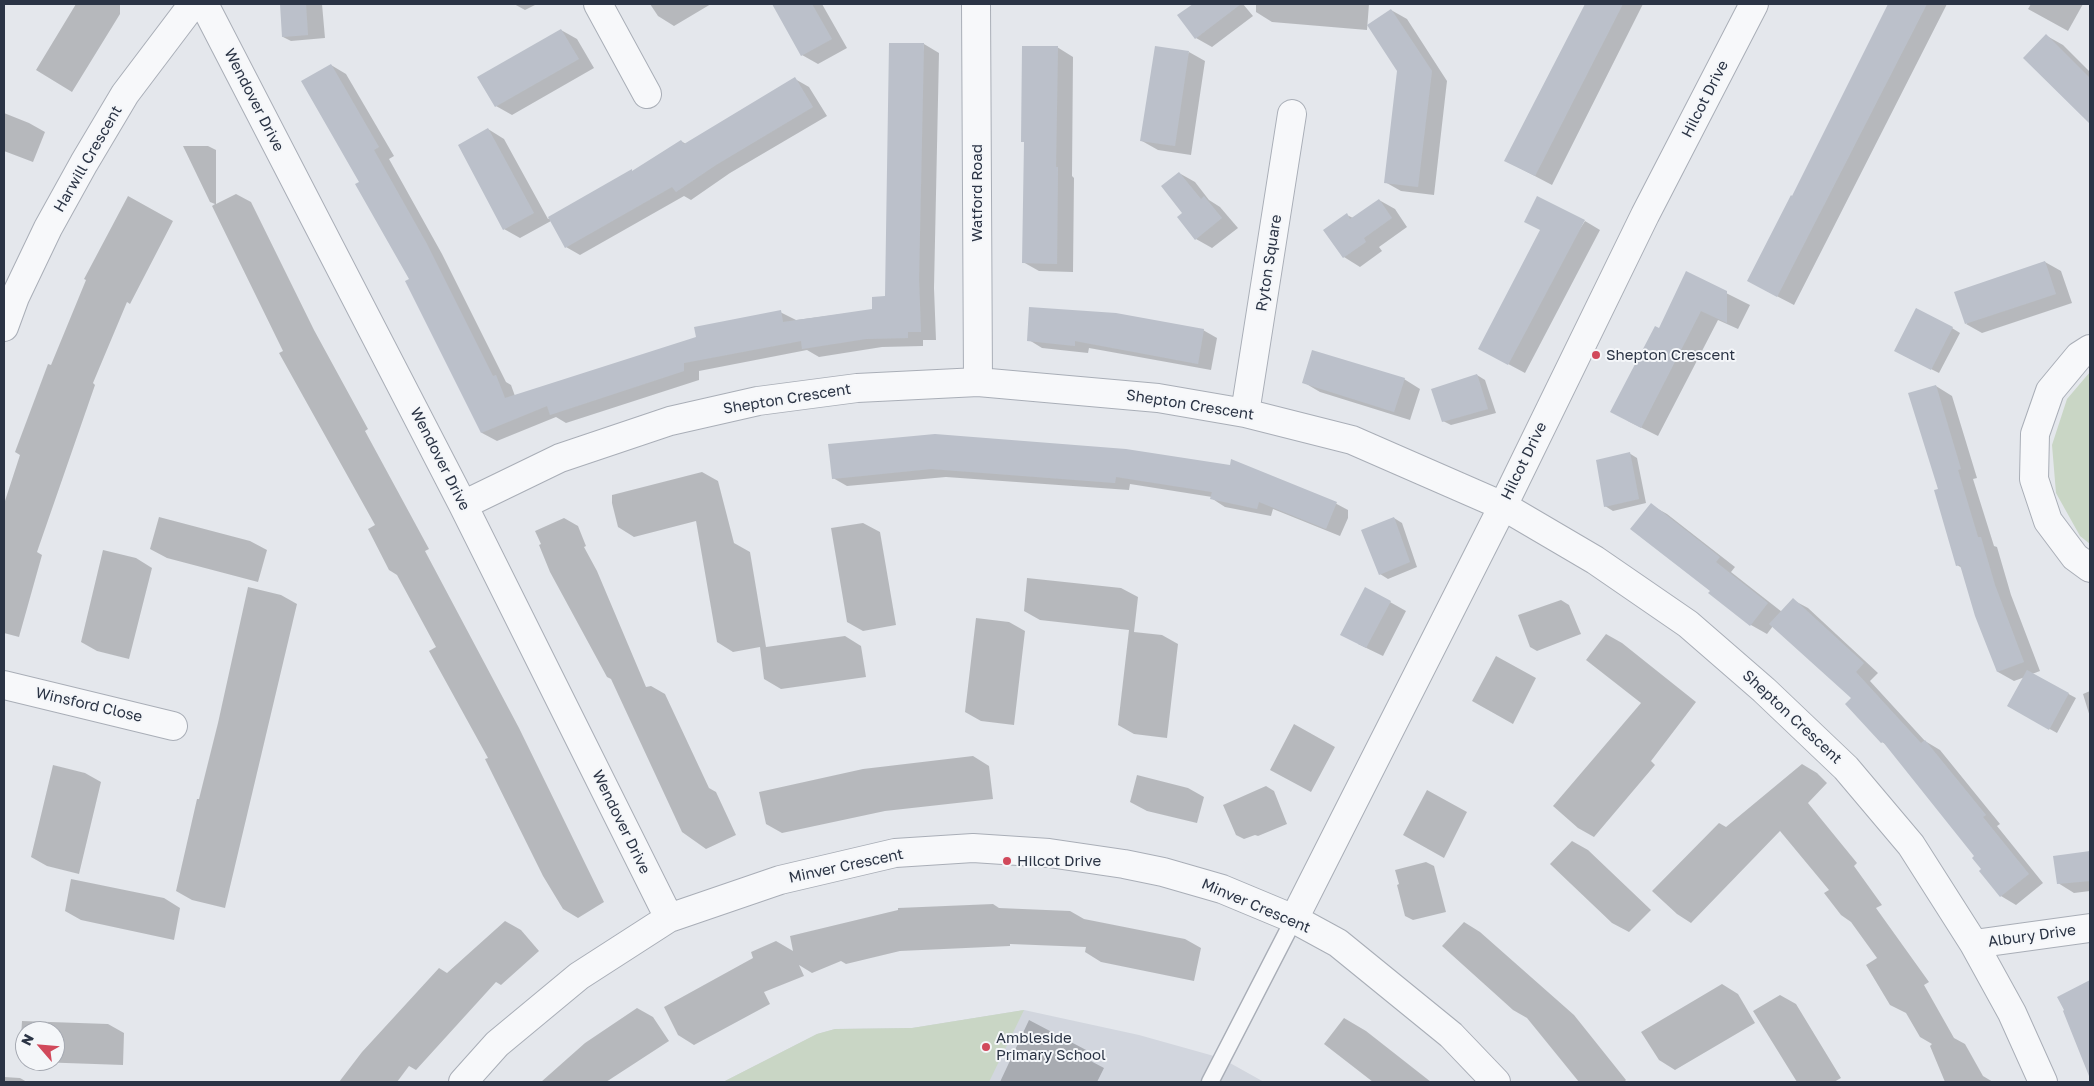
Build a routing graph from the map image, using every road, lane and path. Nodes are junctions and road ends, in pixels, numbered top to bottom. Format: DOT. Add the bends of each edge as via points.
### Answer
graph roads {
  1 [pos="193,4"];
  2 [pos="204,4"];
  3 [pos="598,4"];
  4 [pos="976,4"];
  5 [pos="1754,4"];
  6 [pos="647,94"];
  7 [pos="1292,114"];
  8 [pos="4,327"];
  9 [pos="2090,349"];
  10 [pos="978,382"];
  11 [pos="1245,413"];
  12 [pos="463,505"];
  13 [pos="1503,506"];
  14 [pos="2090,568"];
  15 [pos="4,685"];
  16 [pos="173,726"];
  17 [pos="669,918"];
  18 [pos="1294,918"];
  19 [pos="2090,928"];
  20 [pos="1974,944"];
  21 [pos="462,1082"];
  22 [pos="1210,1082"];
  23 [pos="1496,1082"];
  24 [pos="2043,1082"];
  1 -- 8 [label="street, Harwill Crescent" via="125,94 84,163 48,228"];
  2 -- 12 [label="street, Wendover Drive"];
  3 -- 6 [label="street"];
  4 -- 10 [label="street, Watford Road"];
  5 -- 13 [label="street, Hilcot Drive" via="1645,215"];
  7 -- 11 [label="street, Ryton Square"];
  9 -- 14 [label="street" via="2078,356 2050,391 2035,434 2034,479 2048,522 2075,557"];
  10 -- 11 [label="street, Shepton Crescent" via="1158,398"];
  10 -- 12 [label="street, Shepton Crescent" via="857,388 758,401 670,421 560,458"];
  11 -- 13 [label="street, Shepton Crescent" via="1352,440"];
  12 -- 17 [label="street, Wendover Drive"];
  13 -- 18 [label="street, Hilcot Drive"];
  13 -- 20 [label="street, Shepton Crescent" via="1595,560 1688,624 1764,690 1846,768 1911,845"];
  15 -- 16 [label="street, Winsford Close"];
  17 -- 18 [label="street, Minver Crescent" via="780,880 895,853 973,848 1049,853 1163,872 1222,889"];
  17 -- 21 [label="street, Minver Crescent" via="579,976 497,1044"];
  18 -- 22 [label="lane"];
  18 -- 23 [label="street, Minver Crescent" via="1338,943 1451,1035"];
  19 -- 20 [label="street, Albury Drive"];
  20 -- 24 [label="street, Shepton Crescent" via="2012,1013"];
}
